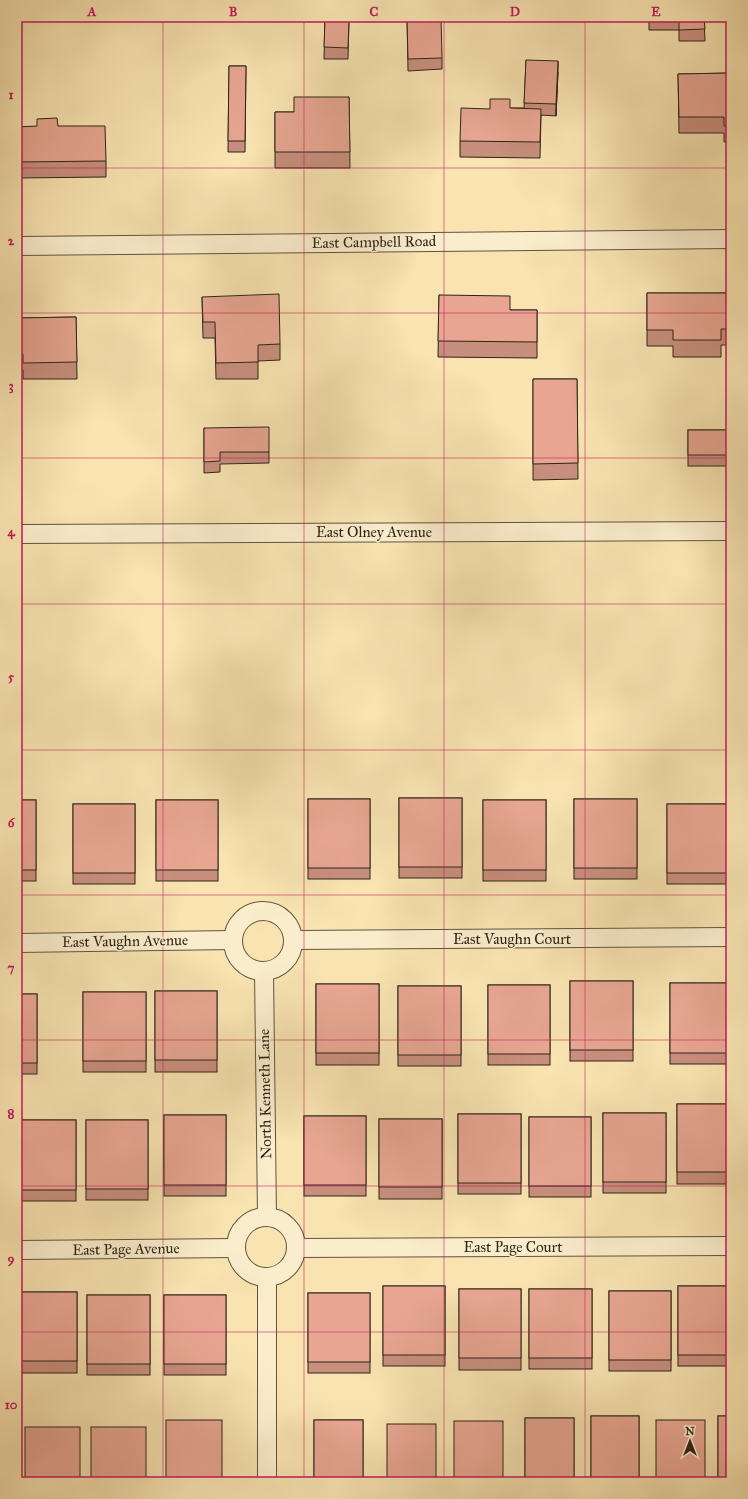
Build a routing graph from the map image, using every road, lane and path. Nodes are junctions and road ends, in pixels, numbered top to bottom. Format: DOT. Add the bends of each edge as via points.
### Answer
graph roads {
  1 [pos="731,239"];
  2 [pos="17,246"];
  3 [pos="731,531"];
  4 [pos="17,534"];
  5 [pos="731,937"];
  6 [pos="233,940"];
  7 [pos="293,940"];
  8 [pos="17,942"];
  9 [pos="264,971"];
  10 [pos="267,1217"];
  11 [pos="731,1246"];
  12 [pos="236,1248"];
  13 [pos="296,1248"];
  14 [pos="17,1250"];
  15 [pos="267,1277"];
  16 [pos="267,1482"];
  1 -- 2 [label="street, East Campbell Road"];
  3 -- 4 [label="street, East Olney Avenue"];
  5 -- 7 [label="street, East Vaughn Court"];
  6 -- 7 [label="street" via="242,920 252,914 266,911 286,922"];
  6 -- 8 [label="street, East Vaughn Avenue"];
  6 -- 9 [label="street" via="235,951 243,964 253,970"];
  7 -- 9 [label="street" via="291,954 285,963 275,969"];
  9 -- 10 [label="street, North Kenneth Lane"];
  10 -- 12 [label="street" via="254,1219 245,1226 238,1235"];
  10 -- 13 [label="street" via="286,1224 294,1237"];
  11 -- 13 [label="street, East Page Court"];
  12 -- 14 [label="street, East Page Avenue"];
  12 -- 15 [label="street" via="239,1260 246,1269 255,1275"];
  13 -- 15 [label="street" via="287,1268"];
  15 -- 16 [label="street"];
}
